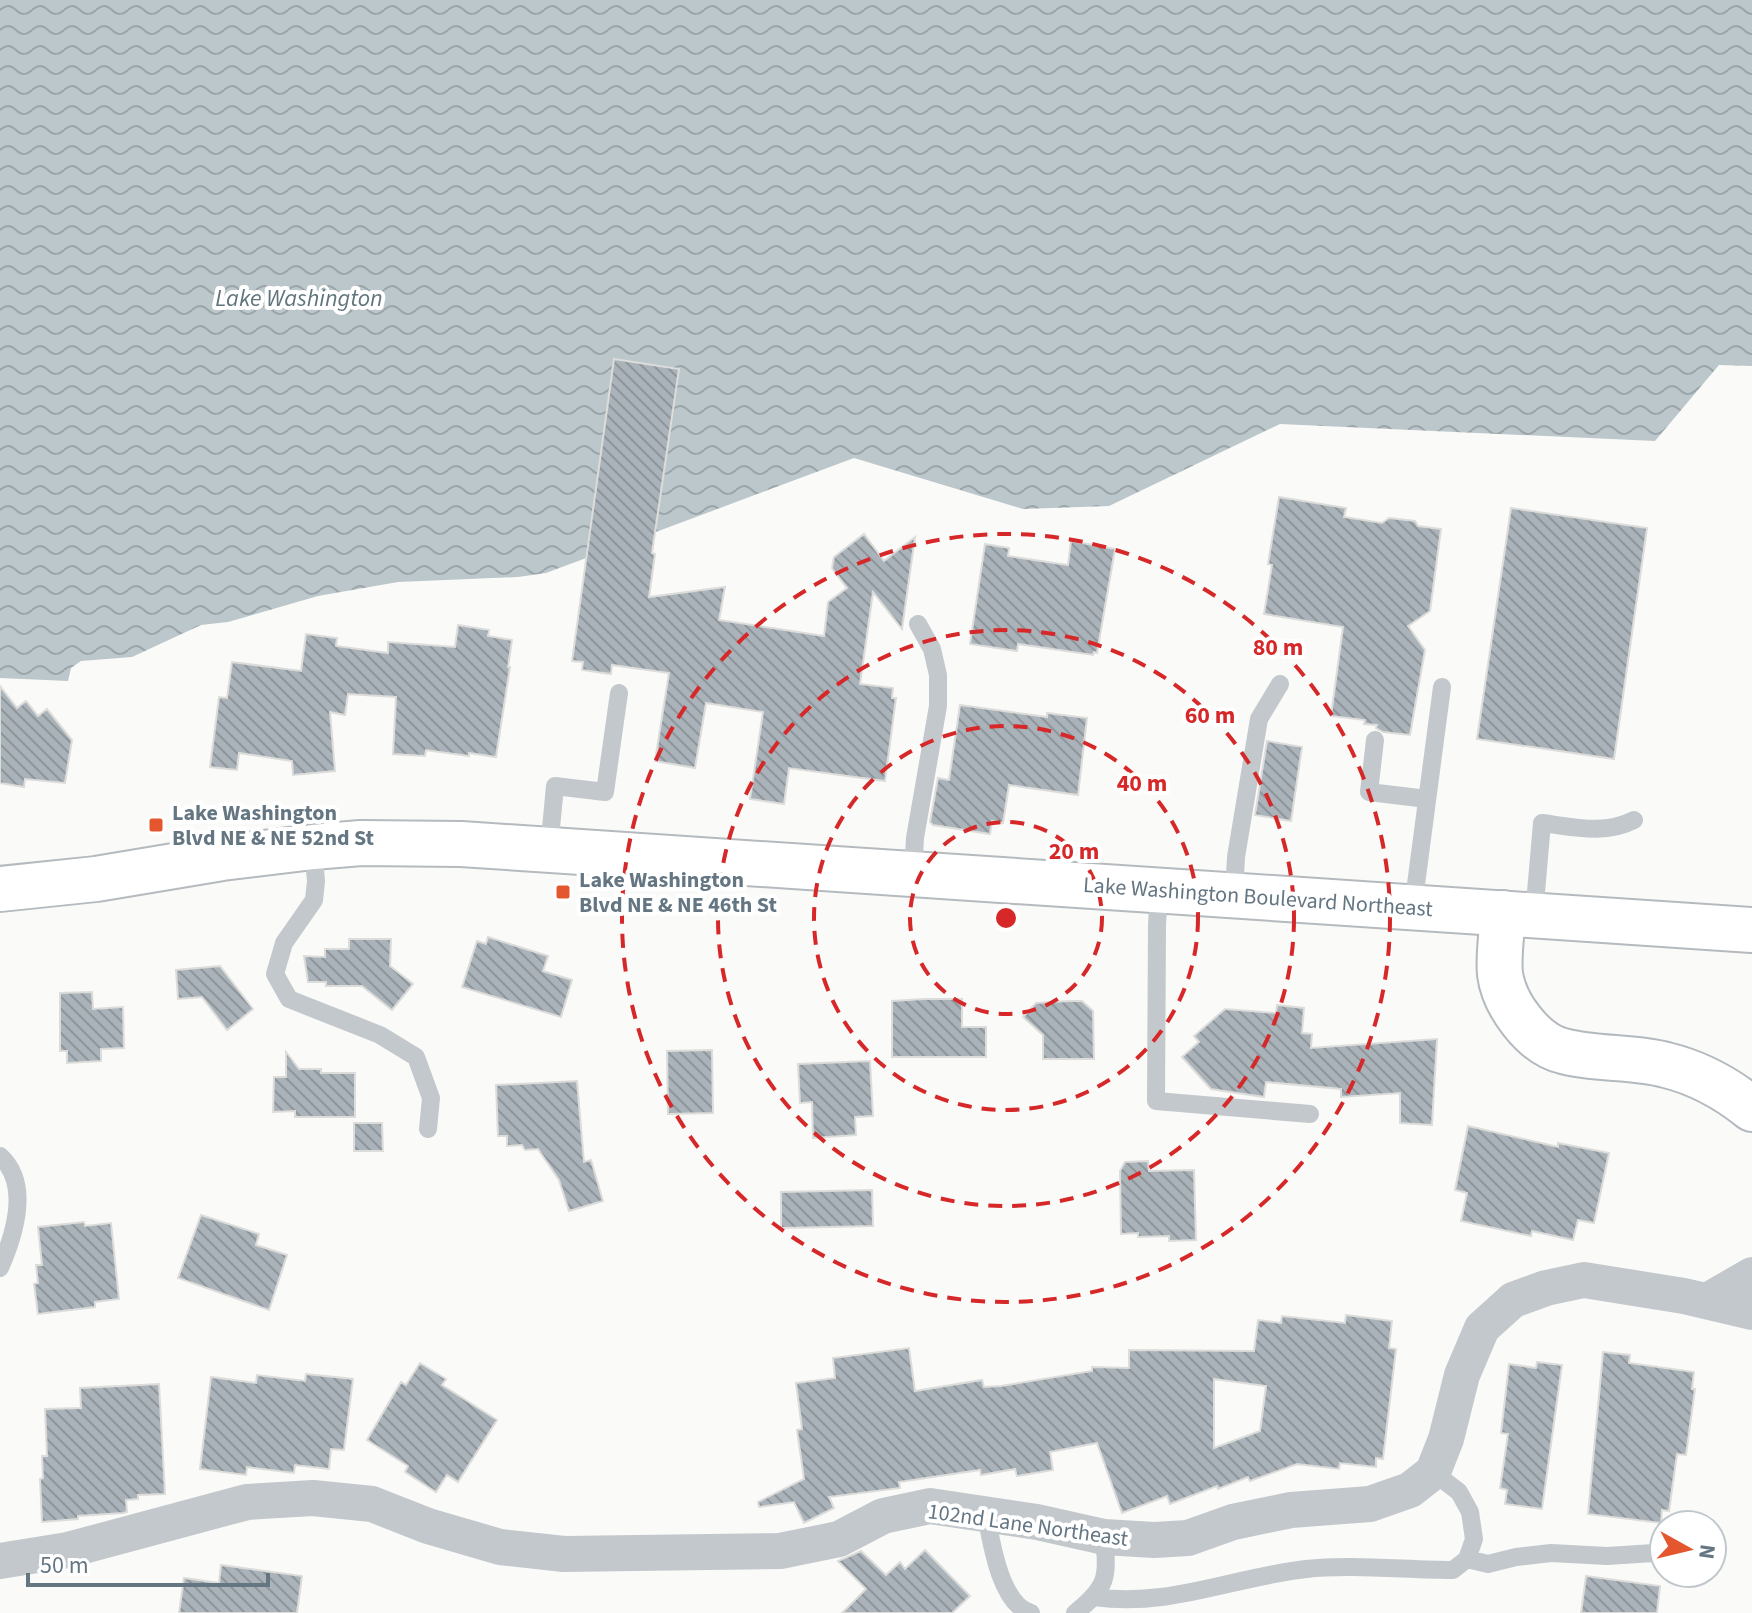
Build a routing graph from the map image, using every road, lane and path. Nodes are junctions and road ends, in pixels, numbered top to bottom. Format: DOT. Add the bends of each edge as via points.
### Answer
graph roads {
  1 [pos="918,624"];
  2 [pos="1280,684"];
  3 [pos="1442,687"];
  4 [pos="619,693"];
  5 [pos="1375,740"];
  6 [pos="1427,799"];
  7 [pos="1634,820"];
  8 [pos="313,847"];
  9 [pos="549,849"];
  10 [pos="913,873"];
  11 [pos="0,889"];
  12 [pos="1159,890"];
  13 [pos="1234,895"];
  14 [pos="1413,907"];
  15 [pos="1518,914"];
  16 [pos="1752,930"];
  17 [pos="1752,1109"];
  18 [pos="1310,1114"];
  19 [pos="428,1129"];
  20 [pos="0,1156"];
  21 [pos="0,1268"];
  22 [pos="1752,1275"];
  23 [pos="1707,1301"];
  24 [pos="1752,1312"];
  25 [pos="1433,1472"];
  26 [pos="986,1514"];
  27 [pos="1104,1537"];
  28 [pos="1648,1553"];
  29 [pos="1467,1559"];
  30 [pos="0,1561"];
  31 [pos="1095,1597"];
  32 [pos="1027,1613"];
  33 [pos="1075,1613"];
  1 -- 10 [label="lane" via="932,649 938,691"];
  2 -- 13 [label="lane" via="1259,719"];
  3 -- 6 [label="lane"];
  4 -- 9 [label="lane" via="605,792 555,786"];
  5 -- 6 [label="lane" via="1369,792"];
  6 -- 14 [label="lane"];
  7 -- 15 [label="lane" via="1596,830 1542,823"];
  8 -- 9 [label="main road, Lake Washington Boulevard Northeast" via="361,843"];
  8 -- 11 [label="main road, Lake Washington Boulevard Northeast"];
  8 -- 19 [label="lane" via="314,900 284,943 275,974 289,999 380,1035 416,1057 431,1098"];
  9 -- 10 [label="main road, Lake Washington Boulevard Northeast"];
  10 -- 12 [label="main road, Lake Washington Boulevard Northeast"];
  12 -- 13 [label="main road, Lake Washington Boulevard Northeast"];
  12 -- 18 [label="lane" via="1156,1101"];
  13 -- 14 [label="main road, Lake Washington Boulevard Northeast"];
  14 -- 15 [label="main road, Lake Washington Boulevard Northeast"];
  15 -- 16 [label="main road, Lake Washington Boulevard Northeast"];
  15 -- 17 [label="main road" via="1500,975 1512,1010 1532,1032 1560,1051 1691,1072 1727,1089"];
  20 -- 21 [label="lane" via="17,1201 16,1226"];
  22 -- 23 [label="street"];
  23 -- 24 [label="street"];
  23 -- 25 [label="street" via="1584,1280 1513,1300 1482,1328"];
  25 -- 27 [label="street, 102nd Lane Northeast" via="1410,1490 1370,1504 1291,1510 1188,1538"];
  25 -- 29 [label="lane" via="1459,1492 1470,1512 1474,1539"];
  26 -- 27 [label="street, 102nd Lane Northeast"];
  26 -- 30 [label="street, 102nd Lane Northeast" via="930,1506 883,1516 839,1539 780,1551 564,1554 500,1547 372,1504 313,1498 247,1502 68,1550"];
  26 -- 32 [label="lane" via="993,1555 1011,1597"];
  27 -- 31 [label="lane" via="1107,1571"];
  28 -- 29 [label="lane" via="1551,1553 1488,1564"];
  29 -- 31 [label="lane" via="1453,1570 1310,1569 1192,1593 1120,1601"];
  31 -- 33 [label="lane"];
}
